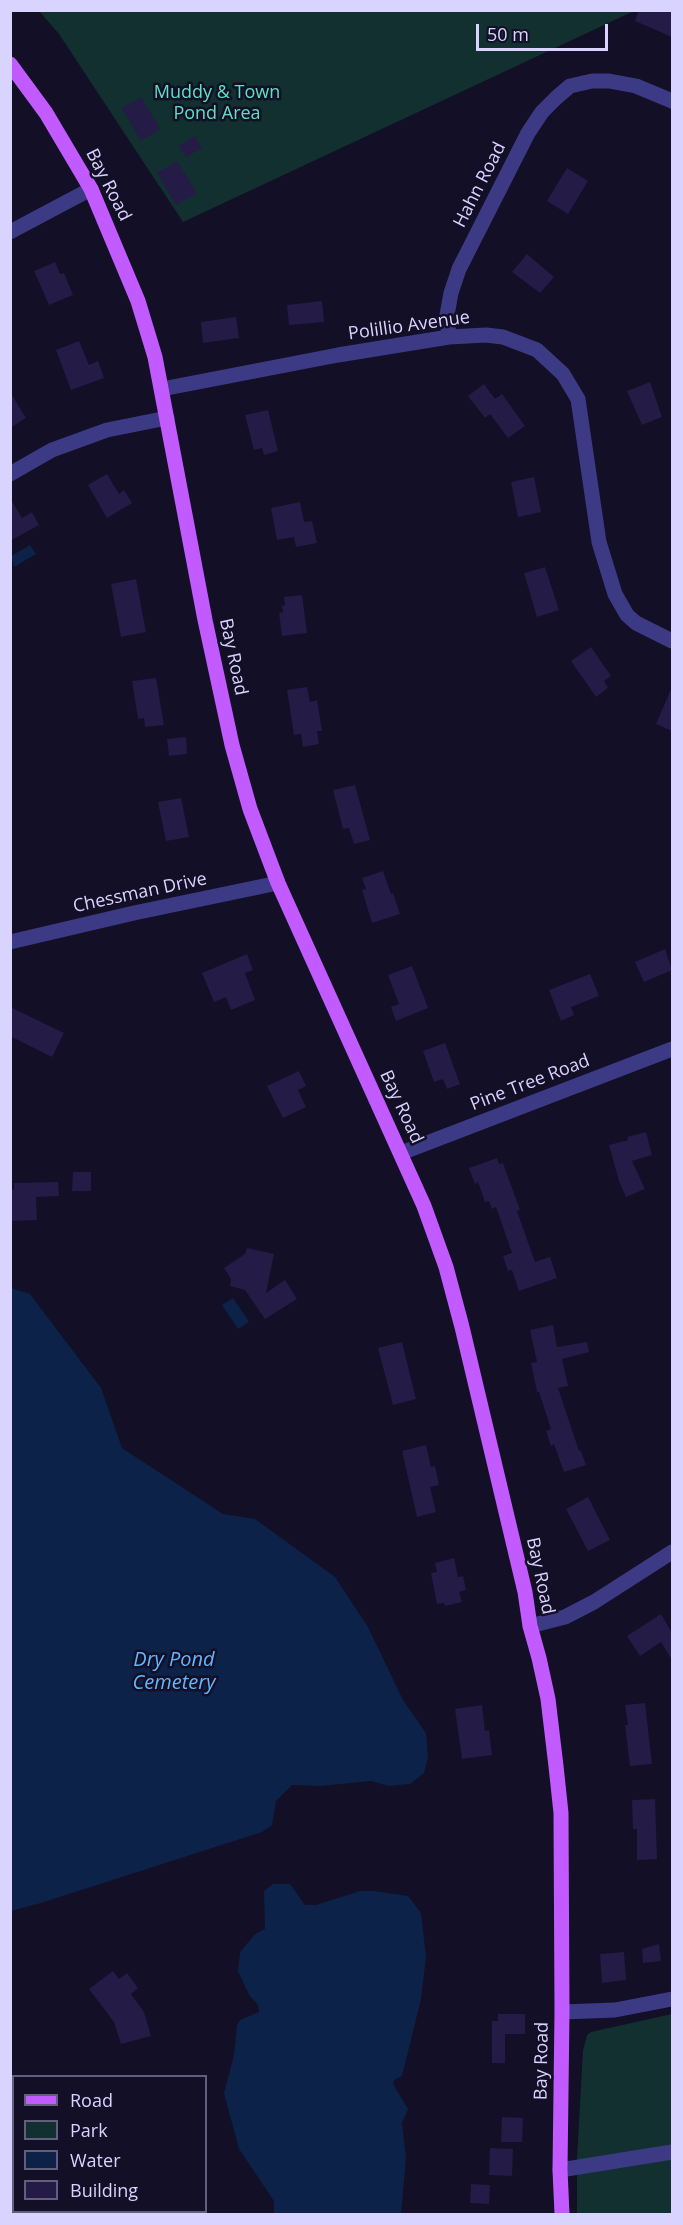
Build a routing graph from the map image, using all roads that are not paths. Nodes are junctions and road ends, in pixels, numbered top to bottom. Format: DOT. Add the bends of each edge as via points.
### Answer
graph roads {
  1 [pos="10,64"];
  2 [pos="672,101"];
  3 [pos="92,189"];
  4 [pos="10,232"];
  5 [pos="449,337"];
  6 [pos="162,389"];
  7 [pos="167,418"];
  8 [pos="10,474"];
  9 [pos="672,641"];
  10 [pos="278,883"];
  11 [pos="10,942"];
  12 [pos="672,1048"];
  13 [pos="401,1153"];
  14 [pos="672,1552"];
  15 [pos="530,1626"];
  16 [pos="672,1999"];
  17 [pos="562,2012"];
  18 [pos="672,2152"];
  19 [pos="560,2170"];
  20 [pos="562,2214"];
  1 -- 3 [label="main road, Bay Road" via="46,113"];
  2 -- 5 [label="street, Hahn Road" via="636,86 609,81 570,86 555,98 528,133 459,269 447,315"];
  3 -- 4 [label="street"];
  3 -- 6 [label="main road, Bay Road" via="138,301"];
  5 -- 6 [label="street, Polillio Avenue"];
  5 -- 9 [label="street, Polillio Avenue" via="486,335 521,342 537,350 563,374 581,411 599,542 615,594 636,623"];
  6 -- 7 [label="main road, Bay Road"];
  7 -- 8 [label="street" via="107,430 52,450"];
  7 -- 10 [label="main road, Bay Road" via="232,745 250,809"];
  10 -- 11 [label="street, Chessman Drive"];
  10 -- 13 [label="main road, Bay Road"];
  12 -- 13 [label="street, Pine Tree Road"];
  13 -- 15 [label="main road, Bay Road" via="446,1267"];
  14 -- 15 [label="street" via="594,1602 565,1617"];
  15 -- 17 [label="main road, Bay Road" via="548,1699 561,1813"];
  16 -- 17 [label="street" via="615,2010"];
  17 -- 19 [label="main road, Bay Road"];
  18 -- 19 [label="street"];
  19 -- 20 [label="main road, Bay Road"];
}
